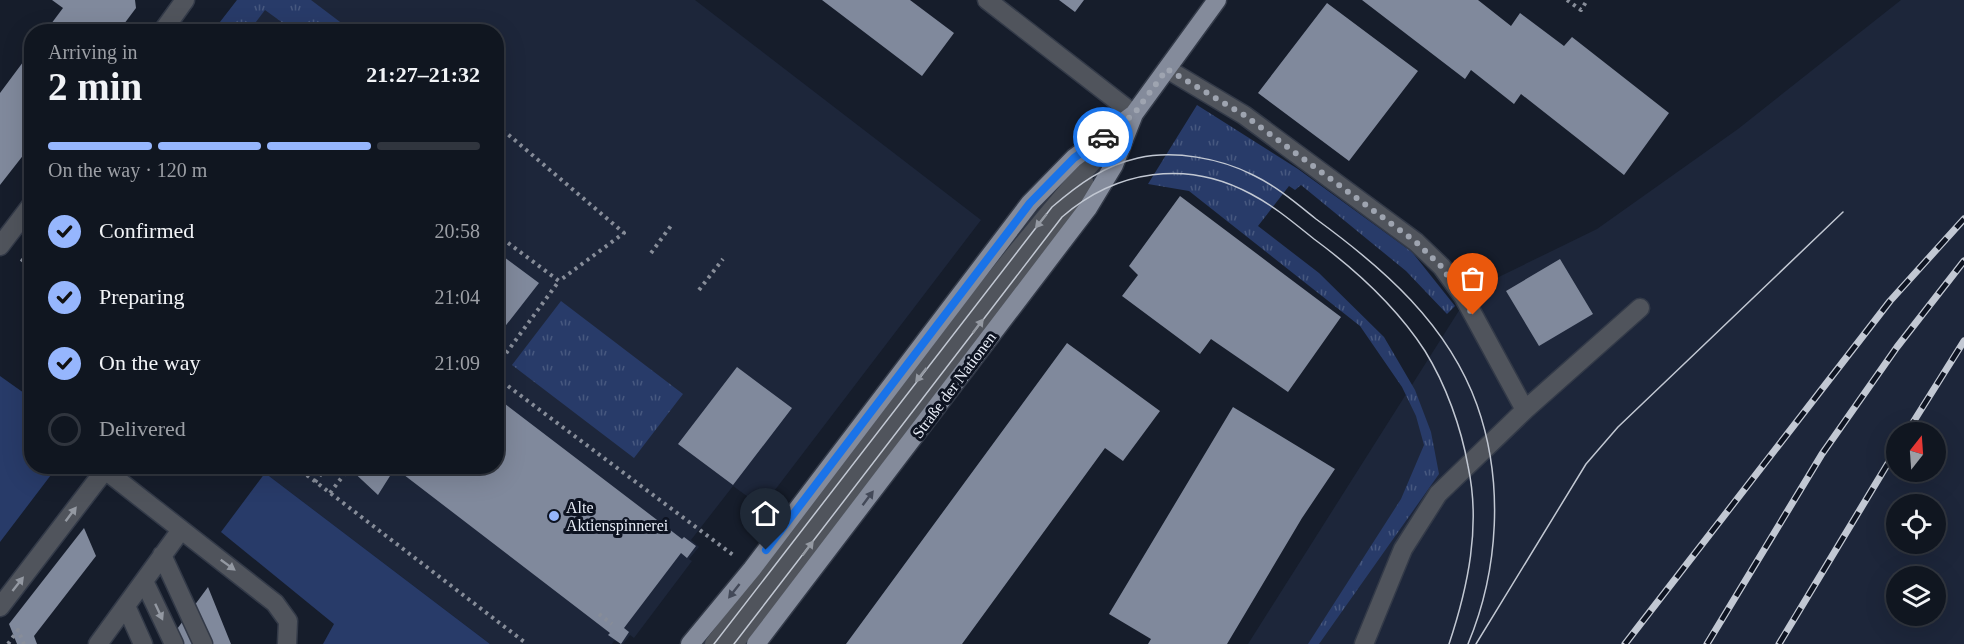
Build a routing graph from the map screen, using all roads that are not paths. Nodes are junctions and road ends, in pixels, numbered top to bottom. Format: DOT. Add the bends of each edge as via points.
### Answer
graph roads {
  1 [pos="185,0"];
  2 [pos="987,0"];
  3 [pos="1216,0"];
  4 [pos="168,24"];
  5 [pos="1167,69"];
  6 [pos="1134,114"];
  7 [pos="24,214"];
  8 [pos="0,246"];
  9 [pos="1640,308"];
  10 [pos="1525,410"];
  11 [pos="102,474"];
  12 [pos="110,474"];
  13 [pos="181,530"];
  14 [pos="162,555"];
  15 [pos="144,581"];
  16 [pos="126,606"];
  17 [pos="0,607"];
  18 [pos="105,640"];
  19 [pos="143,644"];
  20 [pos="174,644"];
  21 [pos="203,644"];
  22 [pos="287,644"];
  23 [pos="690,644"];
  24 [pos="714,644"];
  25 [pos="734,644"];
  26 [pos="756,644"];
  27 [pos="1364,644"];
  1 -- 4 [label="street"];
  2 -- 6 [label="street"];
  3 -- 5 [label="main road, Straße der Nationen"];
  5 -- 6 [label="main road, Straße der Nationen"];
  5 -- 10 [label="street" via="1244,115 1416,242 1442,267 1463,296"];
  6 -- 23 [label="main road, Straße der Nationen, one-way" via="1074,158 1030,203 752,569"];
  6 -- 24 [label="street, one-way" via="997,276"];
  25 -- 6 [label="street, one-way" via="1062,217"];
  26 -- 6 [label="main road, Straße der Nationen, one-way" via="1082,218 1114,165"];
  7 -- 8 [label="street"];
  9 -- 10 [label="street"];
  10 -- 27 [label="street" via="1438,494 1403,549"];
  17 -- 11 [label="street, one-way"];
  12 -- 13 [label="street, one-way"];
  13 -- 14 [label="street"];
  13 -- 22 [label="street, one-way" via="275,603 288,621"];
  14 -- 15 [label="street"];
  14 -- 21 [label="street"];
  15 -- 16 [label="street"];
  15 -- 20 [label="street, one-way"];
  16 -- 18 [label="street"];
  16 -- 19 [label="street"];
}
